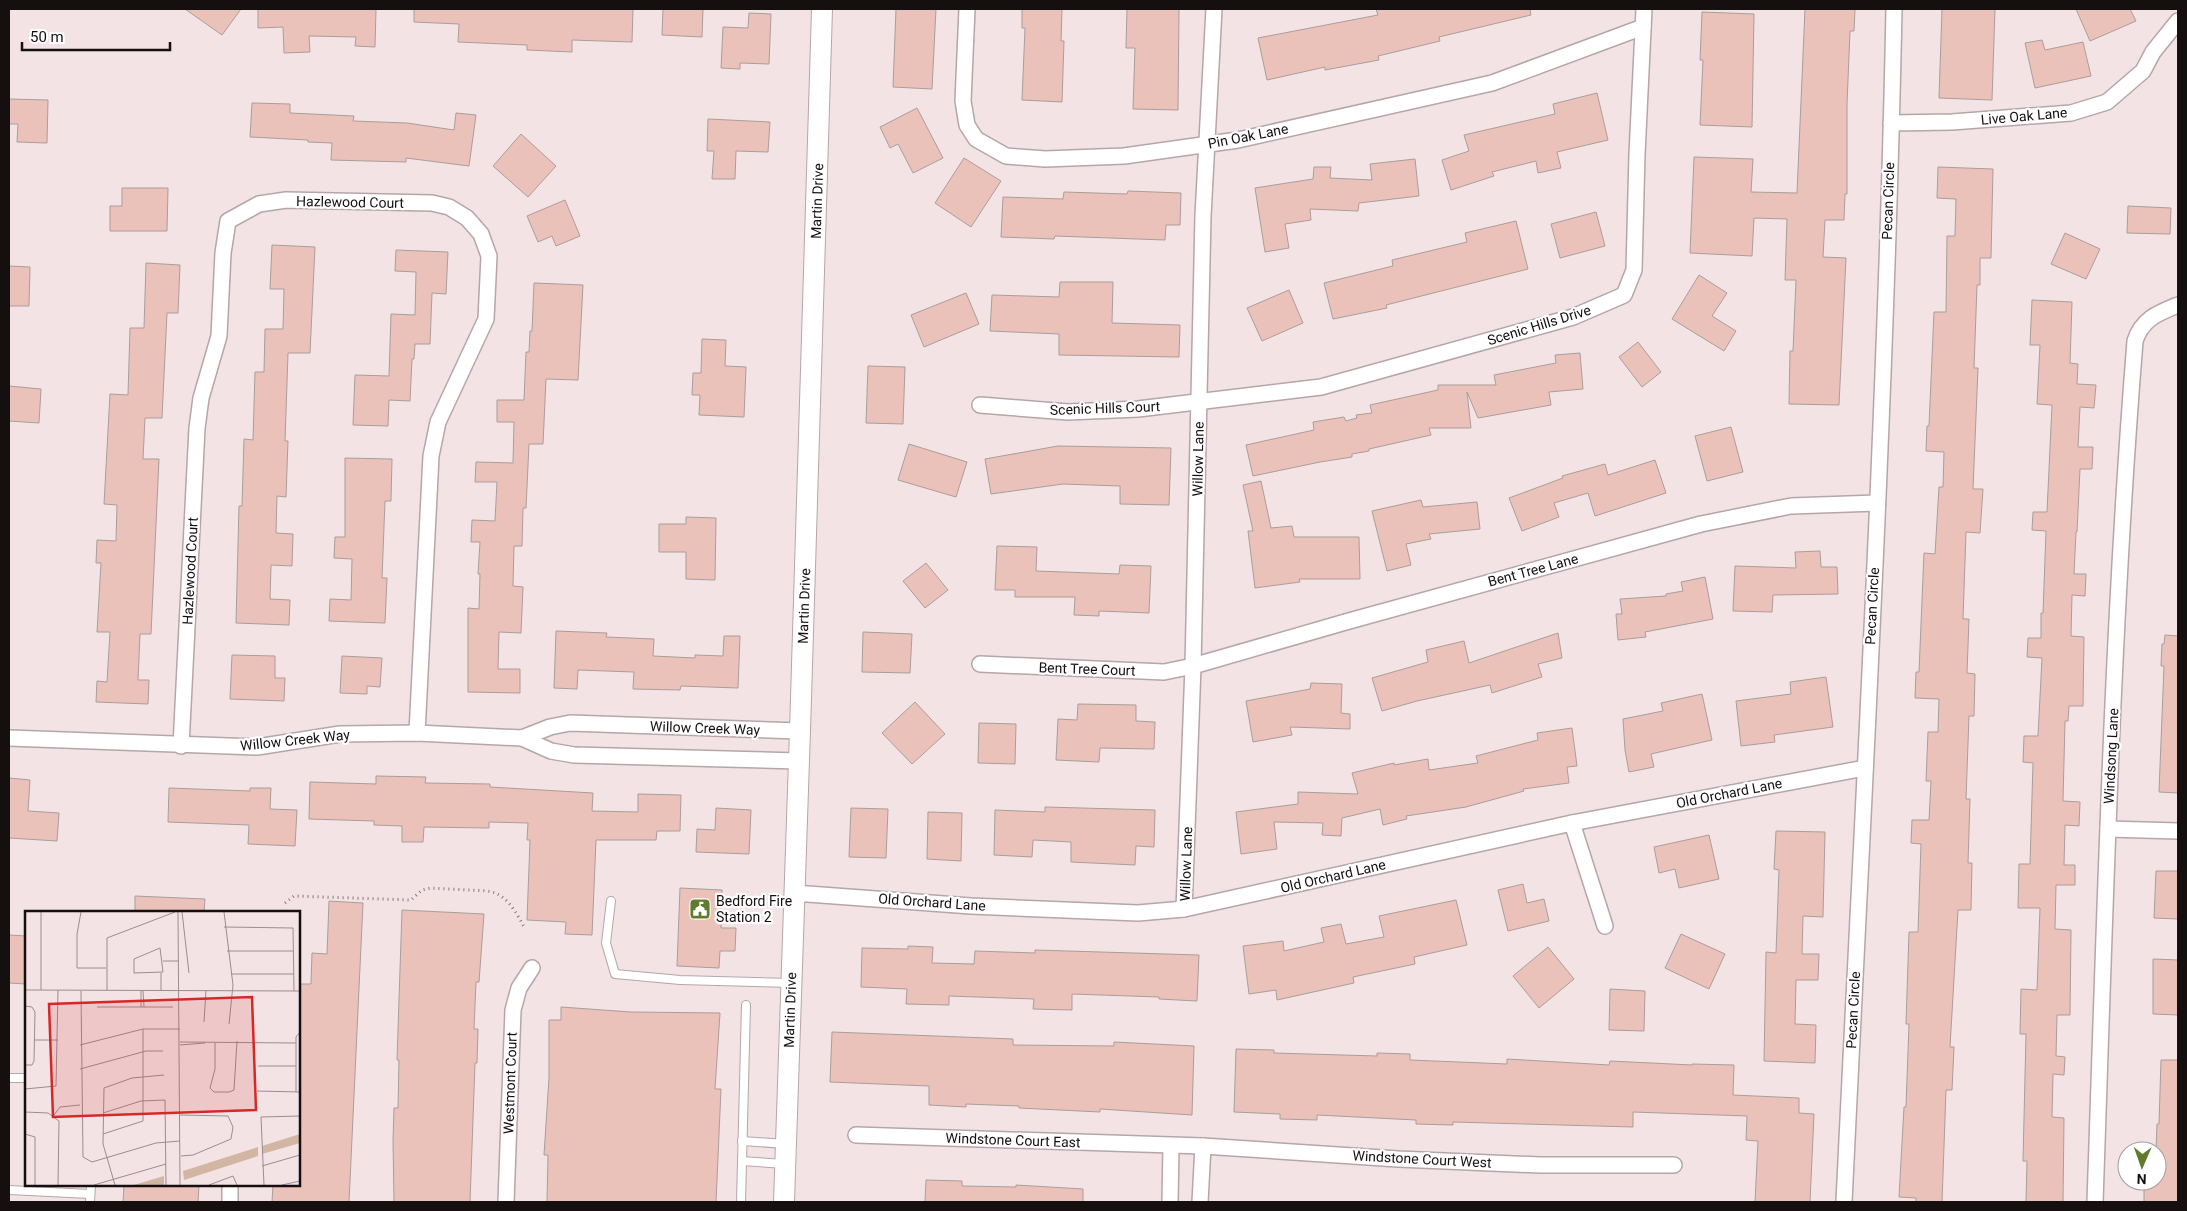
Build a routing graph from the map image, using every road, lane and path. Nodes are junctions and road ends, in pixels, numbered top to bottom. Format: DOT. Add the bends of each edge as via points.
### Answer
graph roads {
  1 [pos="822,9"];
  2 [pos="967,9"];
  3 [pos="1214,9"];
  4 [pos="1644,9"];
  5 [pos="1894,9"];
  6 [pos="2170,9"];
  7 [pos="2178,16"];
  8 [pos="2178,21"];
  9 [pos="1643,28"];
  10 [pos="1891,123"];
  11 [pos="1207,144"];
  12 [pos="2178,305"];
  13 [pos="1200,402"];
  14 [pos="980,405"];
  15 [pos="1877,504"];
  16 [pos="980,664"];
  17 [pos="1193,666"];
  18 [pos="800,731"];
  19 [pos="417,733"];
  20 [pos="9,738"];
  21 [pos="522,738"];
  22 [pos="181,746"];
  23 [pos="799,761"];
  24 [pos="1865,768"];
  25 [pos="1572,823"];
  26 [pos="2108,829"];
  27 [pos="2178,831"];
  28 [pos="794,893"];
  29 [pos="610,901"];
  30 [pos="284,903"];
  31 [pos="1184,909"];
  32 [pos="1605,926"];
  33 [pos="524,927"];
  34 [pos="532,968"];
  35 [pos="791,983"];
  36 [pos="746,1005"];
  37 [pos="9,1078"];
  38 [pos="25,1078"];
  39 [pos="856,1135"];
  40 [pos="742,1142"];
  41 [pos="786,1144"];
  42 [pos="1170,1146"];
  43 [pos="1203,1146"];
  44 [pos="742,1161"];
  45 [pos="785,1164"];
  46 [pos="1674,1166"];
  47 [pos="230,1186"];
  48 [pos="9,1190"];
  49 [pos="90,1198"];
  50 [pos="230,1202"];
  51 [pos="506,1202"];
  52 [pos="741,1202"];
  53 [pos="784,1202"];
  54 [pos="1170,1202"];
  55 [pos="1200,1202"];
  56 [pos="1844,1202"];
  57 [pos="2094,1202"];
  1 -- 18 [label="street, Martin Drive"];
  2 -- 11 [label="street, Pin Oak Lane" via="963,101 967,126 976,139 1006,156 1044,159 1124,156"];
  3 -- 11 [label="street, Willow Lane"];
  4 -- 9 [label="street, Scenic Hills Drive"];
  5 -- 10 [label="street, Pecan Circle"];
  6 -- 7 [label="street"];
  8 -- 10 [label="street, Live Oak Lane" via="2153,52 2143,71 2107,102 2071,113"];
  9 -- 11 [label="street, Pin Oak Lane" via="1492,83 1238,140"];
  9 -- 13 [label="street, Scenic Hills Drive" via="1634,270 1624,295 1573,317 1321,387"];
  10 -- 15 [label="street, Pecan Circle"];
  11 -- 13 [label="street, Willow Lane"];
  12 -- 26 [label="street, Windsong Lane" via="2152,315 2139,330 2135,341 2125,471"];
  13 -- 14 [label="street, Scenic Hills Court" via="1068,412"];
  13 -- 17 [label="street, Willow Lane"];
  15 -- 17 [label="street, Bent Tree Lane" via="1791,506 1701,524"];
  15 -- 24 [label="street, Pecan Circle"];
  16 -- 17 [label="street, Bent Tree Court" via="1164,672"];
  17 -- 31 [label="street, Willow Lane"];
  18 -- 21 [label="street, Willow Creek Way" via="570,723"];
  18 -- 23 [label="street, Martin Drive"];
  19 -- 21 [label="street, Willow Creek Way"];
  19 -- 22 [label="street, Willow Creek Way" via="340,734 257,747"];
  19 -- 22 [label="street, Hazlewood Court" via="431,456 438,422 486,319 489,256 481,234 467,218 449,207 286,200 259,204 228,221 218,336 201,398 197,428"];
  20 -- 22 [label="street, Willow Creek Way"];
  21 -- 23 [label="street, Willow Creek Way" via="574,755"];
  23 -- 28 [label="street, Martin Drive"];
  24 -- 25 [label="street, Old Orchard Lane"];
  24 -- 56 [label="street, Pecan Circle"];
  25 -- 31 [label="street, Old Orchard Lane"];
  25 -- 32 [label="street"];
  26 -- 27 [label="street"];
  26 -- 57 [label="street, Windsong Lane"];
  28 -- 31 [label="street, Old Orchard Lane" via="971,906 1138,913"];
  28 -- 35 [label="street, Martin Drive"];
  29 -- 35 [label="lane" via="606,943 615,974 680,980"];
  30 -- 33 [label="path" via="294,896 410,900 422,890 431,888 487,891 495,892 506,900"];
  34 -- 51 [label="street, Westmont Court" via="519,988 513,1010"];
  35 -- 41 [label="street, Martin Drive"];
  36 -- 40 [label="lane"];
  37 -- 38 [label="lane"];
  39 -- 42 [label="street, Windstone Court East"];
  40 -- 41 [label="lane"];
  40 -- 44 [label="lane"];
  41 -- 45 [label="street, Martin Drive"];
  42 -- 43 [label="street, Windstone Court West"];
  42 -- 54 [label="street"];
  43 -- 46 [label="street, Windstone Court West" via="1492,1163"];
  43 -- 55 [label="street"];
  44 -- 45 [label="lane"];
  44 -- 52 [label="lane"];
  45 -- 53 [label="street, Martin Drive"];
  47 -- 50 [label="street"];
  48 -- 49 [label="lane"];
}
